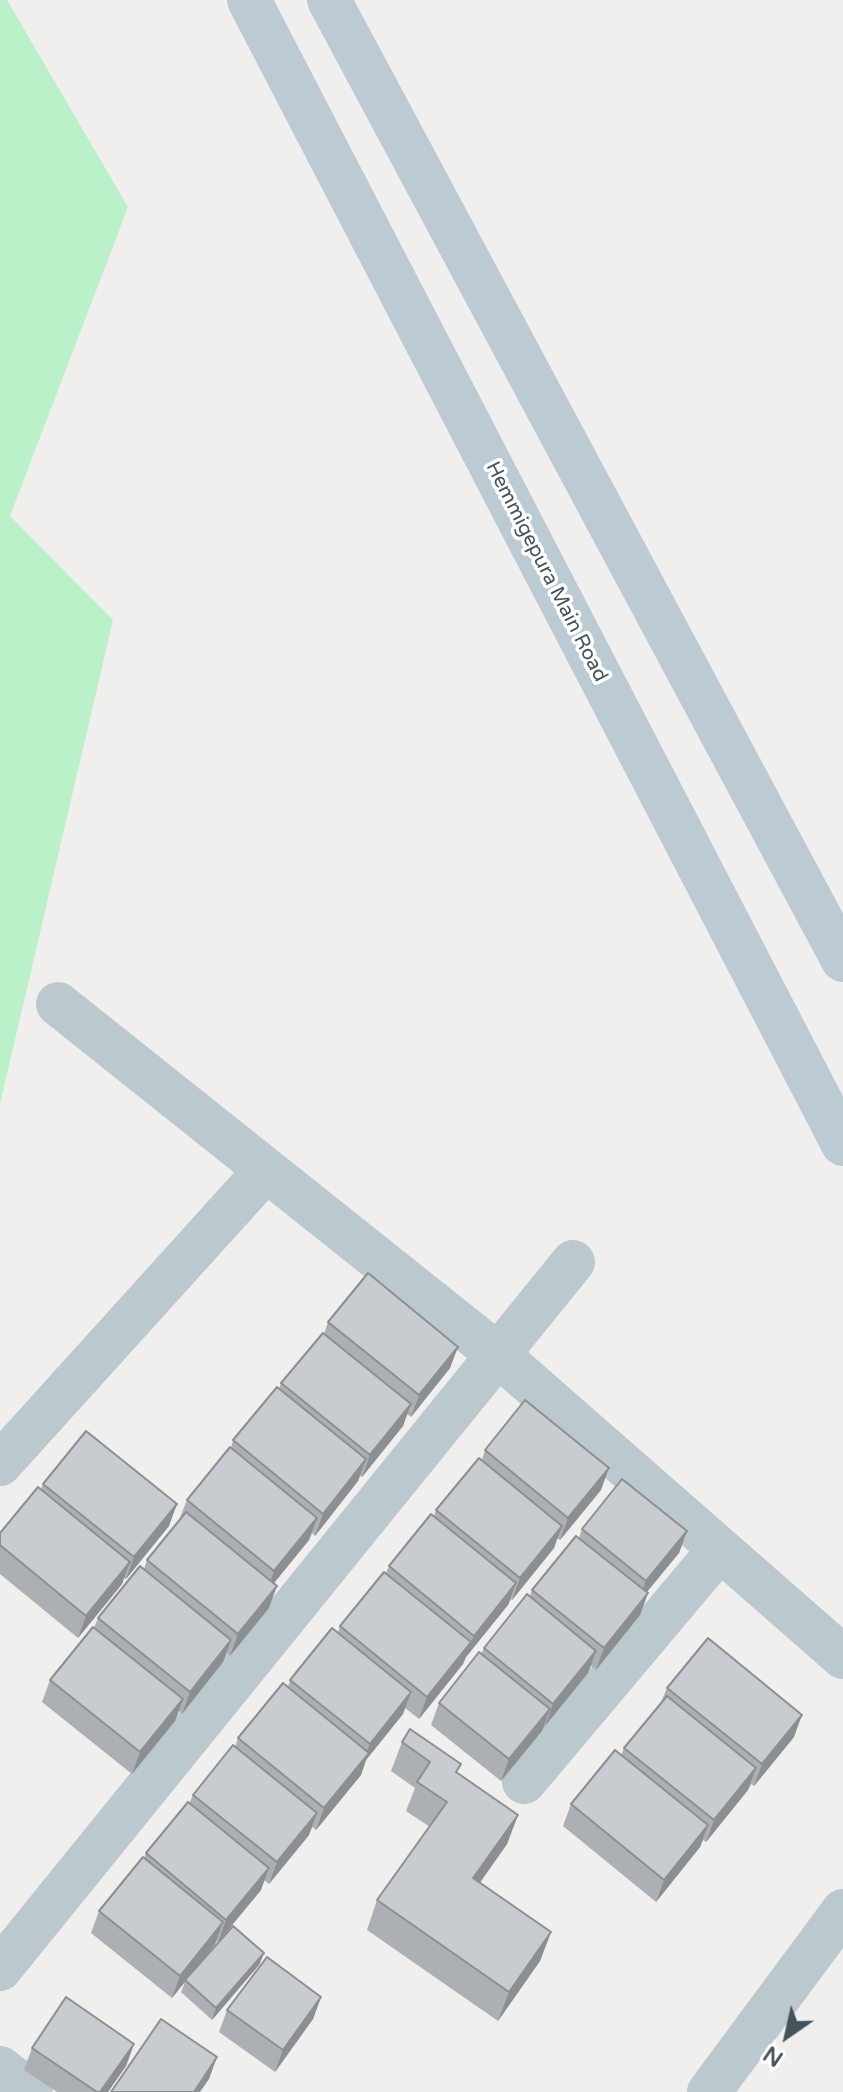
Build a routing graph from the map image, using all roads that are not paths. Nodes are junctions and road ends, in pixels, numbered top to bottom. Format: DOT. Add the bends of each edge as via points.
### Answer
graph roads {
  1 [pos="249,0"];
  2 [pos="329,0"];
  3 [pos="843,960"];
  4 [pos="58,1004"];
  5 [pos="843,1144"];
  6 [pos="266,1170"];
  7 [pos="573,1262"];
  8 [pos="496,1353"];
  9 [pos="0,1464"];
  10 [pos="720,1549"];
  11 [pos="843,1657"];
  12 [pos="524,1782"];
  13 [pos="843,1911"];
  14 [pos="0,1969"];
  15 [pos="0,2068"];
  16 [pos="31,2092"];
  17 [pos="709,2092"];
  1 -- 5 [label="main road, Hemmigepura Main Road"];
  2 -- 3 [label="main road"];
  4 -- 6 [label="street"];
  6 -- 8 [label="street"];
  6 -- 9 [label="street"];
  7 -- 8 [label="street"];
  8 -- 10 [label="street"];
  8 -- 14 [label="street"];
  10 -- 11 [label="street"];
  10 -- 12 [label="street"];
  13 -- 17 [label="street"];
  15 -- 16 [label="street"];
}
